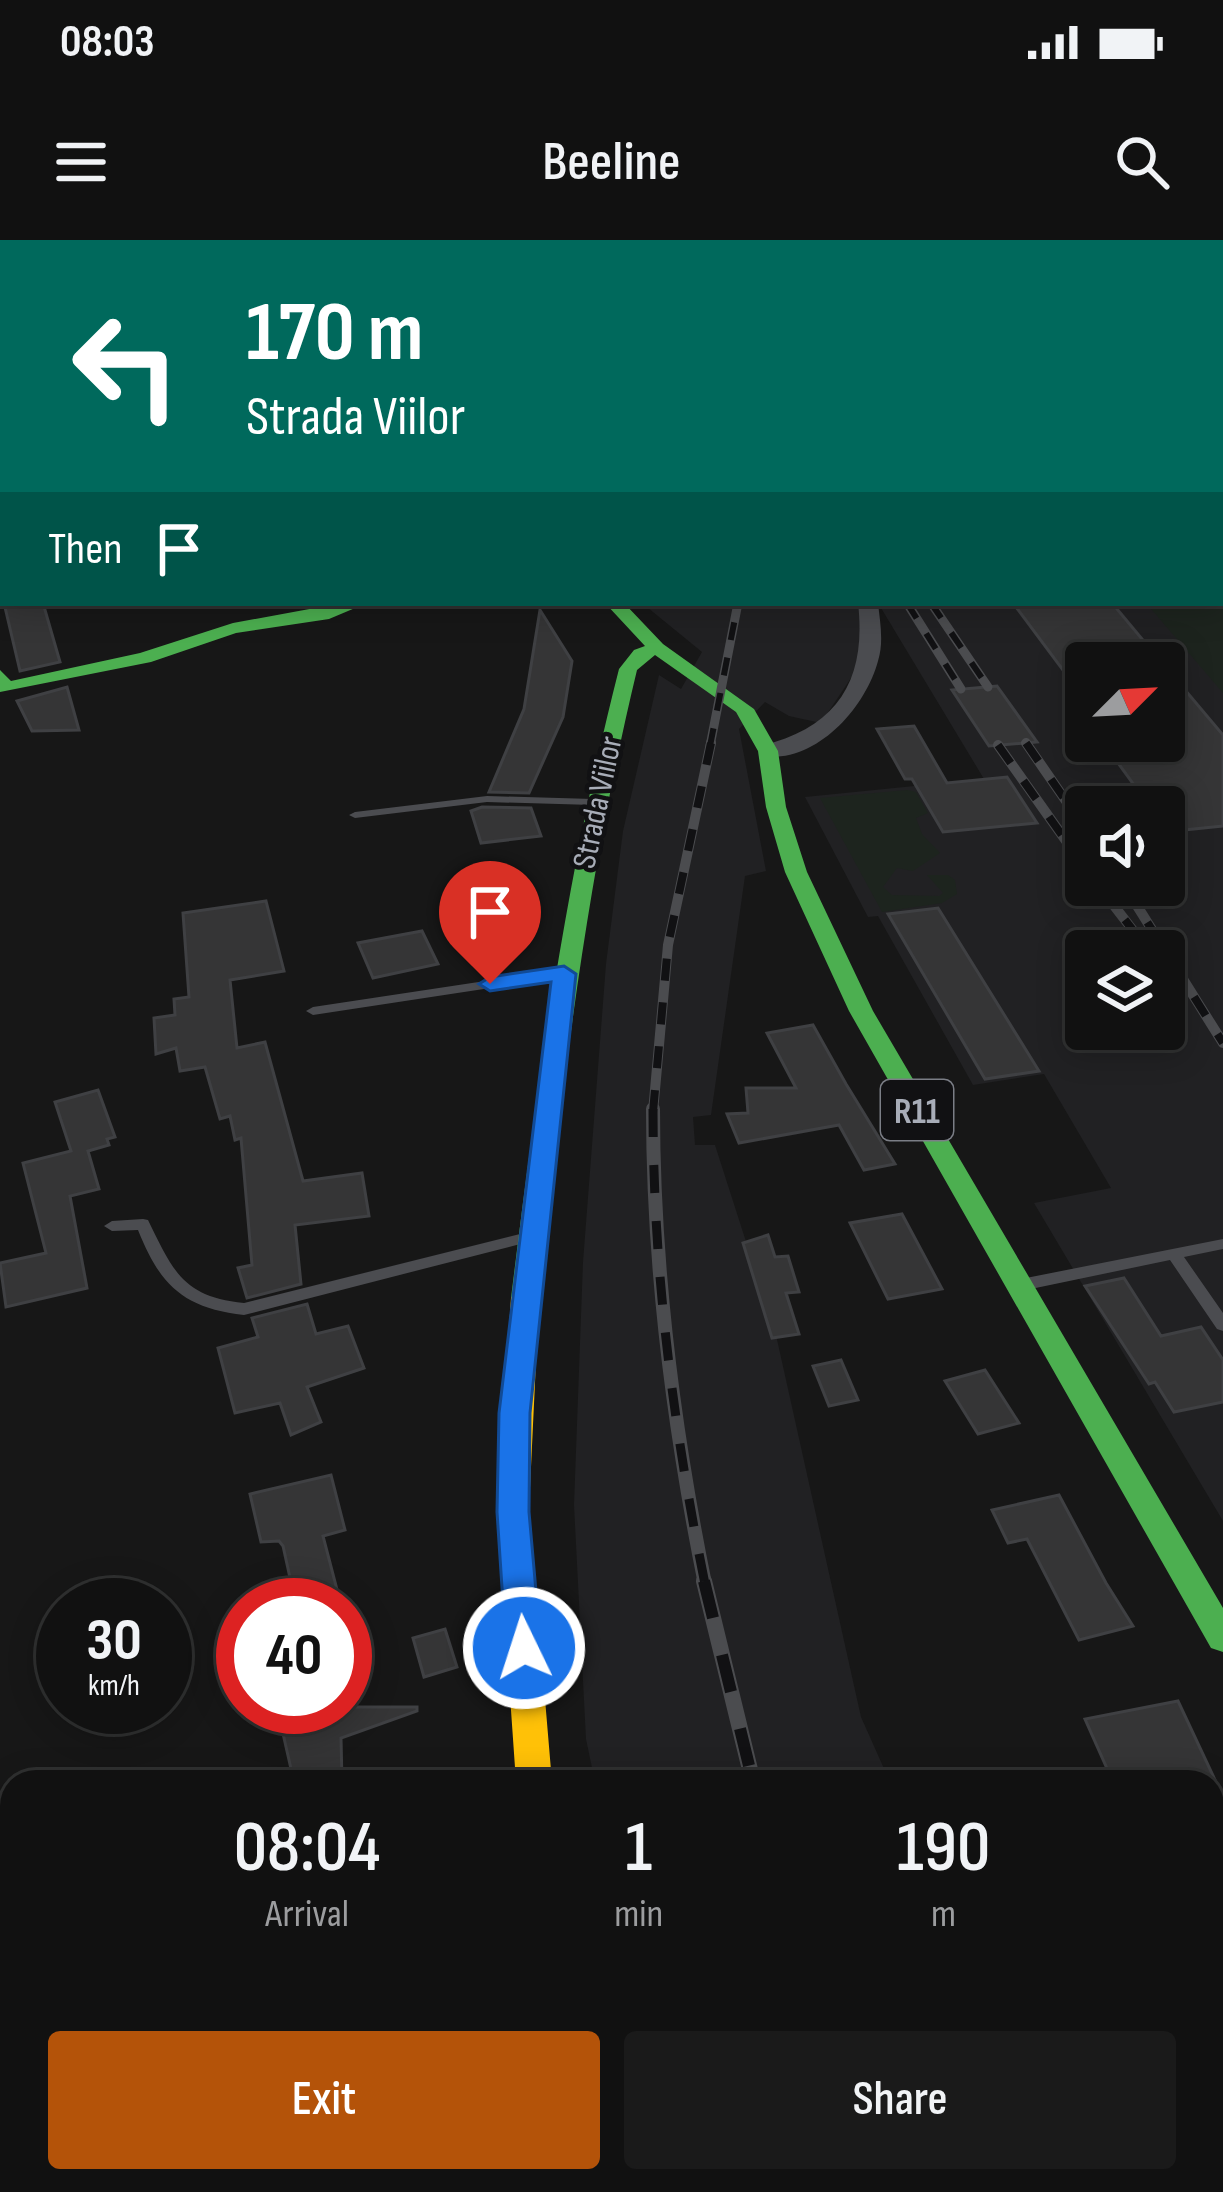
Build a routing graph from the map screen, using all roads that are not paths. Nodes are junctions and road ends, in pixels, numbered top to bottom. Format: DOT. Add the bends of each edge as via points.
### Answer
graph roads {
  1 [pos="350,606"];
  2 [pos="617,606"];
  3 [pos="868,606"];
  4 [pos="657,648"];
  5 [pos="2,684"];
  6 [pos="768,751"];
  7 [pos="593,802"];
  8 [pos="355,815"];
  9 [pos="564,974"];
  10 [pos="313,1011"];
  11 [pos="112,1226"];
  12 [pos="531,1237"];
  13 [pos="1223,1244"];
  14 [pos="1174,1254"];
  15 [pos="1016,1286"];
  16 [pos="1223,1325"];
  17 [pos="1223,1637"];
  18 [pos="532,1770"];
  1 -- 5 [label="street"];
  2 -- 4 [label="street, R11"];
  3 -- 6 [label="street" via="868,671 835,723"];
  4 -- 6 [label="street, R11" via="749,714"];
  4 -- 7 [label="street, Strada Viilor" via="628,669"];
  6 -- 15 [label="street, R11" via="785,837 824,937"];
  7 -- 8 [label="lane" via="487,799"];
  7 -- 9 [label="street, Strada Viilor"];
  9 -- 10 [label="lane"];
  9 -- 12 [label="street, Strada Viilor"];
  11 -- 12 [label="lane" via="143,1224 185,1293 210,1307 244,1309"];
  12 -- 18 [label="street, Strada Viilor" via="513,1512"];
  13 -- 14 [label="lane"];
  14 -- 15 [label="lane"];
  14 -- 16 [label="lane"];
  15 -- 17 [label="street, R11"];
}
